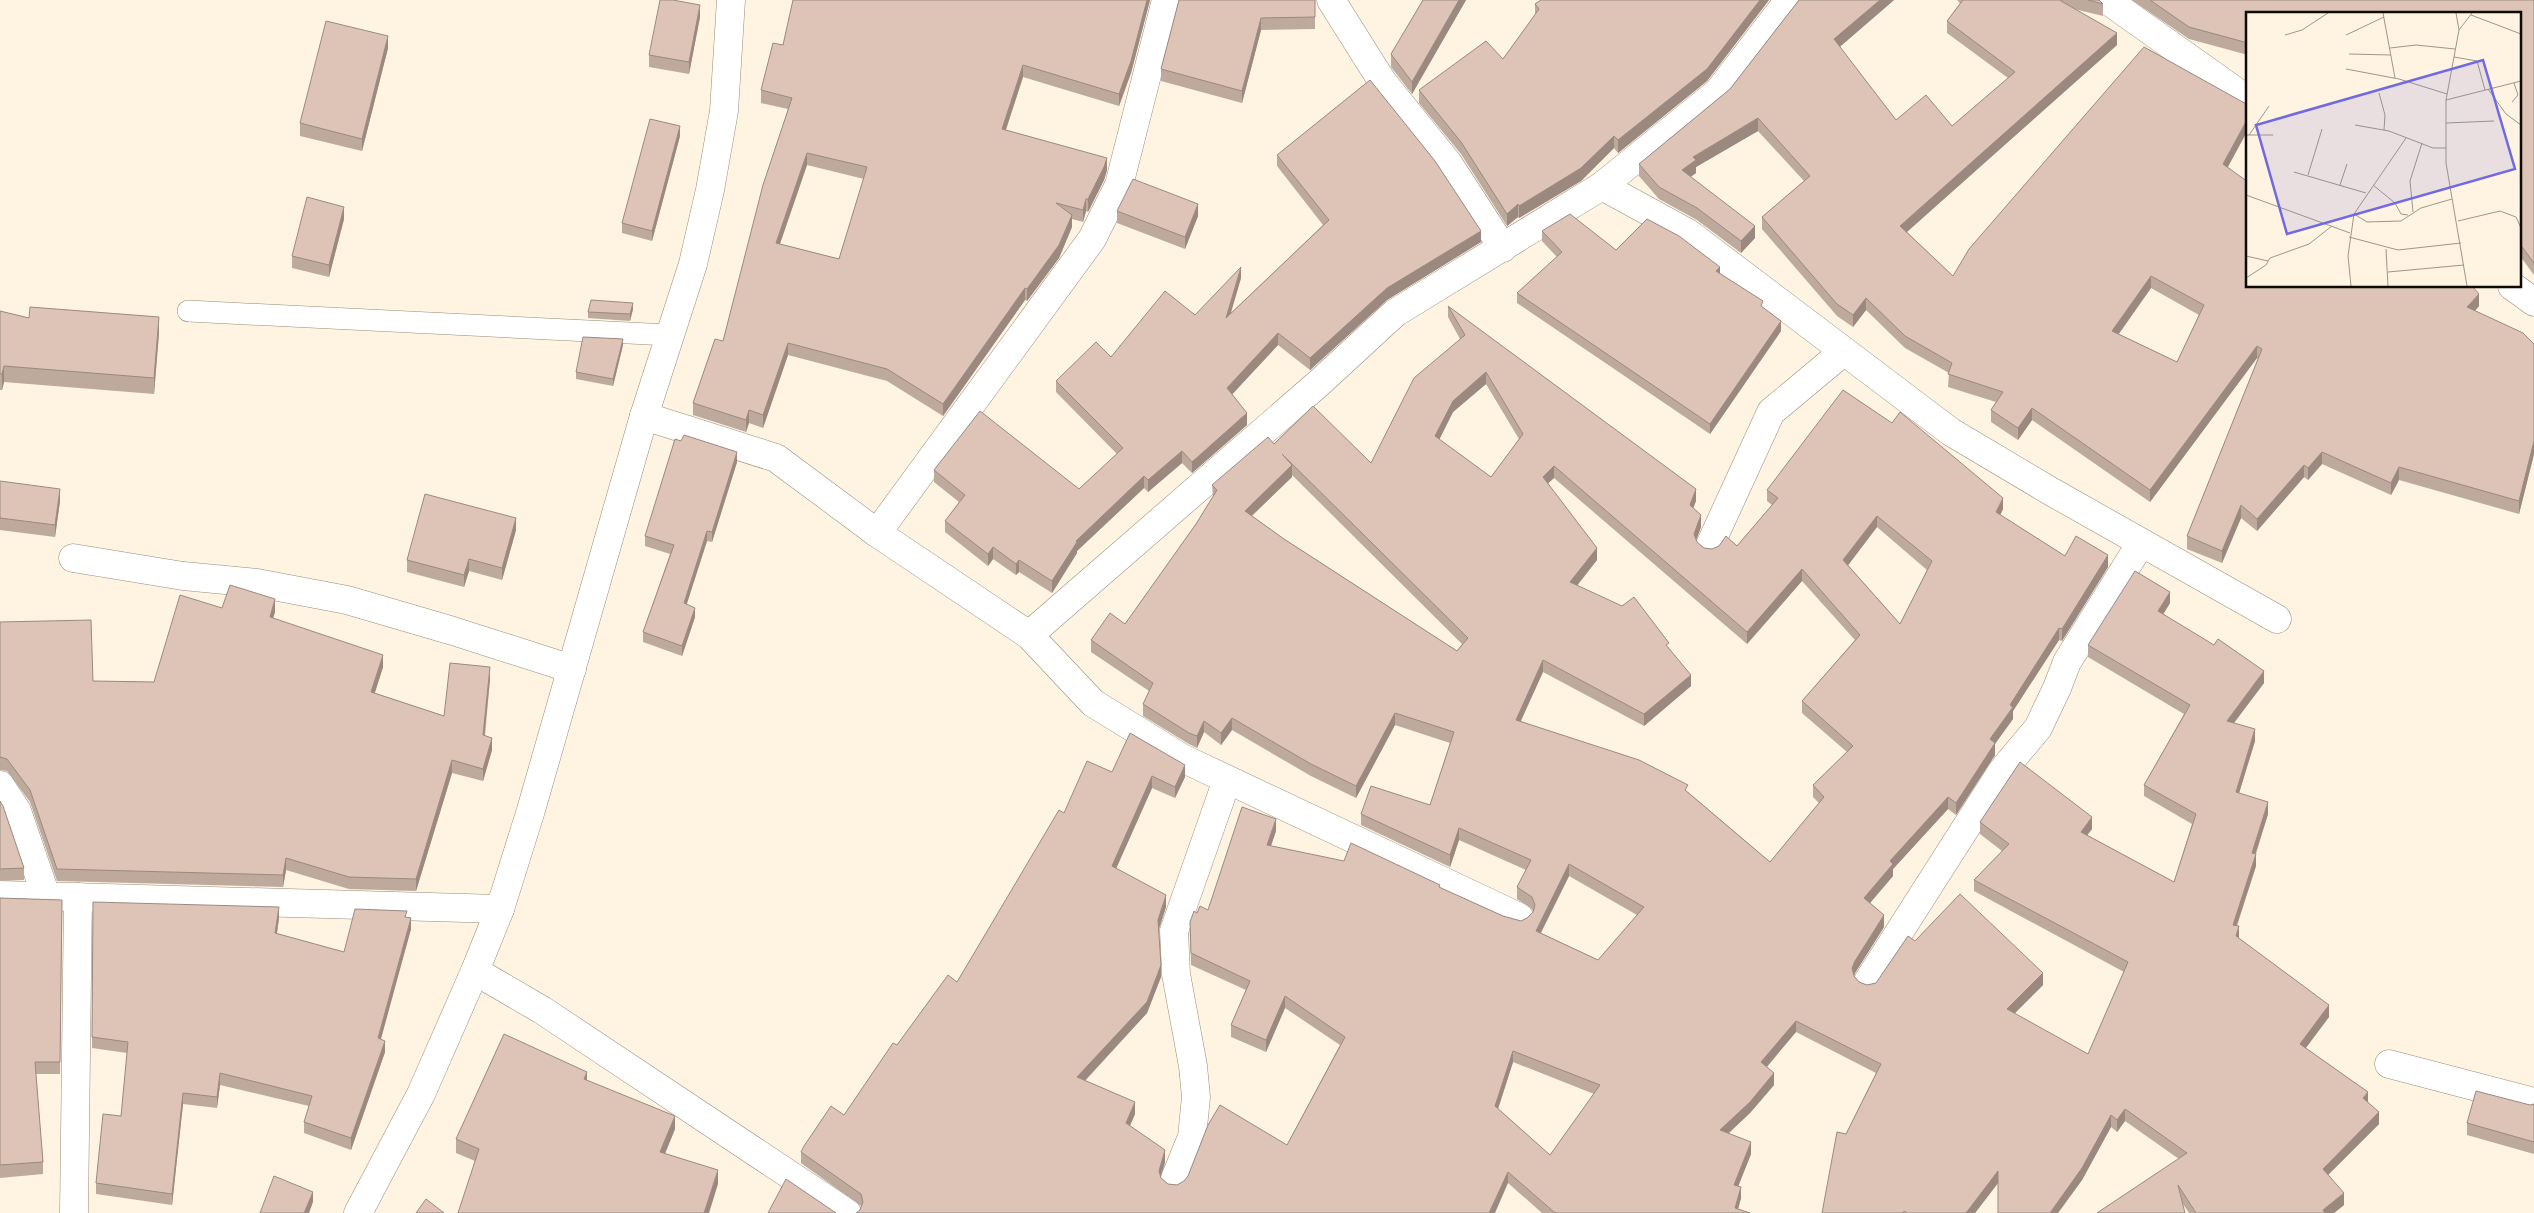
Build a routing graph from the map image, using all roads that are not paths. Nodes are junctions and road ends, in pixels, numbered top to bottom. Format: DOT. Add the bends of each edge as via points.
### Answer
graph roads {
  1 [pos="731,0"];
  2 [pos="1166,0"];
  3 [pos="1331,0"];
  4 [pos="2107,0"];
  5 [pos="1786,1"];
  6 [pos="2246,99"];
  7 [pos="1602,186"];
  8 [pos="1502,248"];
  9 [pos="2515,288"];
  10 [pos="2534,302"];
  11 [pos="188,311"];
  12 [pos="669,335"];
  13 [pos="1843,352"];
  14 [pos="644,416"];
  15 [pos="877,533"];
  16 [pos="2141,543"];
  17 [pos="1710,545"];
  18 [pos="73,558"];
  19 [pos="2276,619"];
  20 [pos="1029,635"];
  21 [pos="572,670"];
  22 [pos="1228,780"];
  23 [pos="0,785"];
  24 [pos="0,895"];
  25 [pos="46,896"];
  26 [pos="78,897"];
  27 [pos="500,909"];
  28 [pos="1519,917"];
  29 [pos="475,971"];
  30 [pos="1868,981"];
  31 [pos="2389,1064"];
  32 [pos="2534,1102"];
  33 [pos="1174,1181"];
  34 [pos="74,1213"];
  35 [pos="358,1213"];
  36 [pos="846,1213"];
  1 -- 12 [label="street" via="724,111 710,190 693,264"];
  2 -- 15 [label="street" via="1118,185 1092,238"];
  3 -- 8 [label="street" via="1382,81 1448,163"];
  4 -- 6 [label="street"];
  5 -- 7 [label="street" via="1718,92"];
  7 -- 8 [label="street"];
  7 -- 13 [label="street" via="1688,233"];
  8 -- 20 [label="street" via="1395,313"];
  9 -- 10 [label="street"];
  11 -- 12 [label="lane"];
  12 -- 14 [label="street"];
  13 -- 16 [label="street" via="1951,432"];
  13 -- 17 [label="street" via="1771,412"];
  14 -- 15 [label="street" via="776,458"];
  14 -- 21 [label="street"];
  15 -- 20 [label="street"];
  16 -- 19 [label="street"];
  16 -- 30 [label="street" via="2067,662 2038,728 2002,771"];
  18 -- 21 [label="street" via="183,576 257,583 348,600"];
  20 -- 22 [label="street" via="1092,703 1182,758"];
  21 -- 27 [label="street"];
  22 -- 28 [label="street"];
  22 -- 33 [label="street" via="1174,931 1176,974 1196,1097 1192,1137"];
  23 -- 25 [label="street" via="17,811"];
  24 -- 25 [label="street"];
  25 -- 26 [label="street"];
  26 -- 27 [label="street"];
  26 -- 34 [label="street"];
  27 -- 29 [label="street"];
  29 -- 35 [label="street" via="421,1094"];
  29 -- 36 [label="street" via="542,1010"];
  31 -- 32 [label="street"];
}
